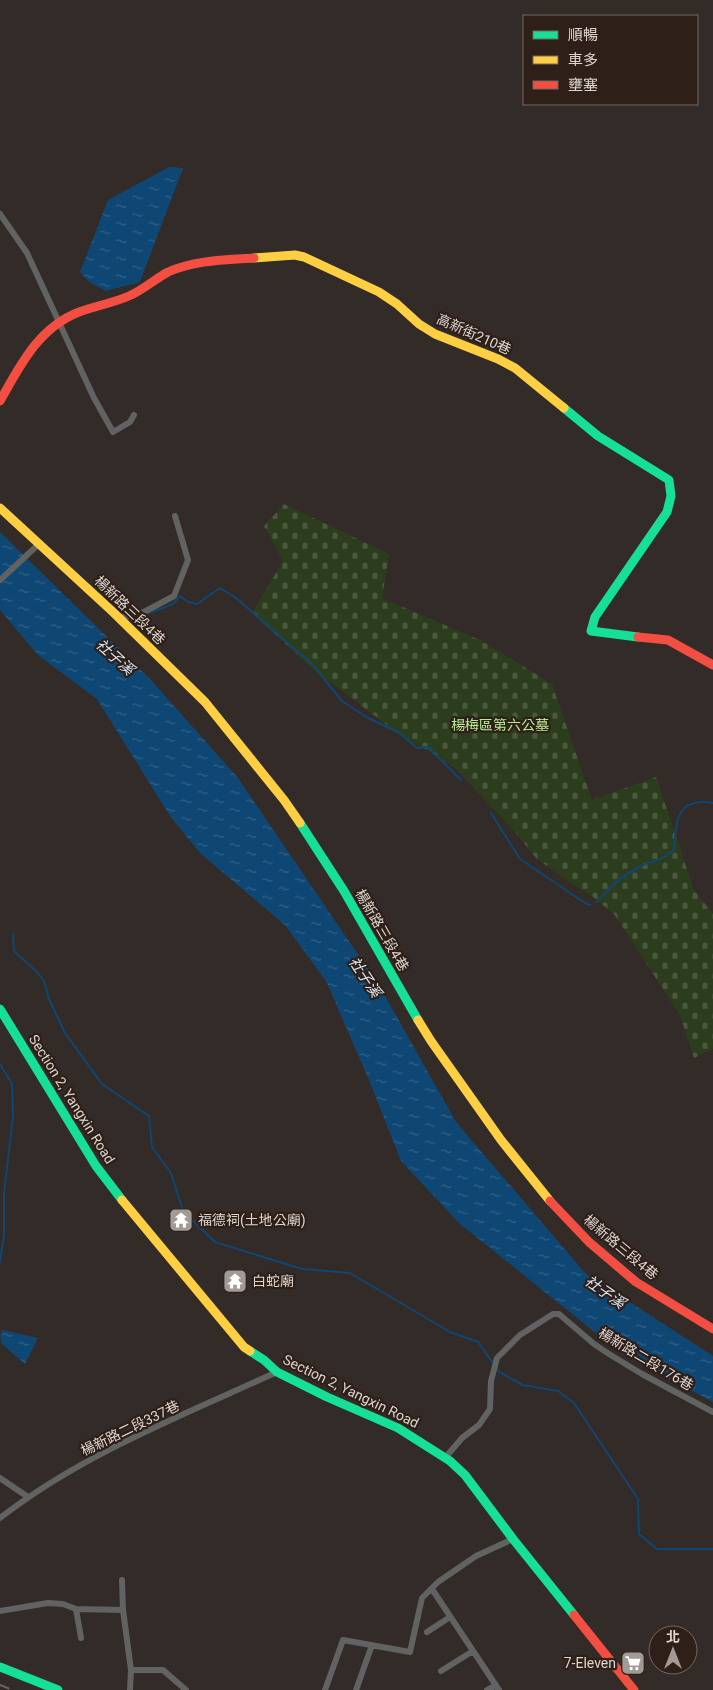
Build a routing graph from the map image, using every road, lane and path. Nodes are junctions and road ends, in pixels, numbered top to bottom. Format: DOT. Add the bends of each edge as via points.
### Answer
graph roads {
  1 [pos="0,214"];
  2 [pos="59,323"];
  3 [pos="0,400"];
  4 [pos="134,414"];
  5 [pos="0,508"];
  6 [pos="175,516"];
  7 [pos="40,543"];
  8 [pos="0,580"];
  9 [pos="120,618"];
  10 [pos="713,665"];
  11 [pos="0,1009"];
  12 [pos="713,1329"];
  13 [pos="277,1372"];
  14 [pos="713,1412"];
  15 [pos="445,1458"];
  16 [pos="0,1478"];
  17 [pos="28,1497"];
  18 [pos="0,1518"];
  19 [pos="513,1539"];
  20 [pos="122,1580"];
  21 [pos="432,1589"];
  22 [pos="76,1609"];
  23 [pos="123,1610"];
  24 [pos="0,1611"];
  25 [pos="450,1617"];
  26 [pos="427,1632"];
  27 [pos="81,1638"];
  28 [pos="372,1645"];
  29 [pos="473,1651"];
  30 [pos="0,1667"];
  31 [pos="131,1670"];
  32 [pos="441,1671"];
  33 [pos="497,1688"];
  34 [pos="58,1690"];
  35 [pos="130,1690"];
  36 [pos="186,1690"];
  37 [pos="324,1690"];
  38 [pos="356,1690"];
  39 [pos="487,1690"];
  40 [pos="634,1690"];
  1 -- 2 [label="street" via="27,253"];
  2 -- 3 [label="street, 高新街210巷" via="44,334 26,355"];
  2 -- 4 [label="street" via="113,432 130,422"];
  2 -- 10 [label="street, 高新街210巷" via="77,313 130,296 169,272 205,261 295,255 379,292 435,334 515,368 598,436 669,480 671,496 667,512 595,617 591,631 668,640"];
  5 -- 7 [label="street, 楊新路三段4巷"];
  6 -- 9 [label="street" via="188,560 174,596 144,612"];
  7 -- 8 [label="street"];
  7 -- 9 [label="street, 楊新路三段4巷"];
  9 -- 12 [label="street, 楊新路三段4巷" via="205,702 284,800 344,891 431,1041 541,1191 590,1242 636,1282"];
  11 -- 13 [label="street, Section 2, Yangxin Road" via="110,1186 244,1347"];
  13 -- 15 [label="street, Section 2, Yangxin Road" via="398,1428"];
  13 -- 17 [label="street, 楊新路二段337巷" via="120,1445"];
  14 -- 15 [label="street, 楊新路二段176巷" via="609,1354 559,1314 553,1314 520,1335 497,1358 491,1381 490,1408 479,1425 462,1438"];
  15 -- 19 [label="street, Section 2, Yangxin Road" via="466,1475"];
  16 -- 17 [label="street"];
  17 -- 18 [label="street, 楊新路二段337巷"];
  19 -- 21 [label="street" via="476,1556"];
  19 -- 40 [label="street, Section 2, Yangxin Road"];
  20 -- 23 [label="street"];
  21 -- 25 [label="street"];
  21 -- 28 [label="street" via="422,1598 410,1652"];
  22 -- 23 [label="street"];
  22 -- 24 [label="street" via="48,1602"];
  22 -- 27 [label="street"];
  23 -- 31 [label="street"];
  25 -- 26 [label="street"];
  25 -- 29 [label="street"];
  28 -- 37 [label="street" via="343,1640"];
  28 -- 38 [label="street"];
  29 -- 32 [label="street"];
  29 -- 33 [label="street"];
  30 -- 34 [label="street"];
  31 -- 35 [label="street"];
  31 -- 36 [label="street" via="162,1670"];
  33 -- 39 [label="street"];
}
